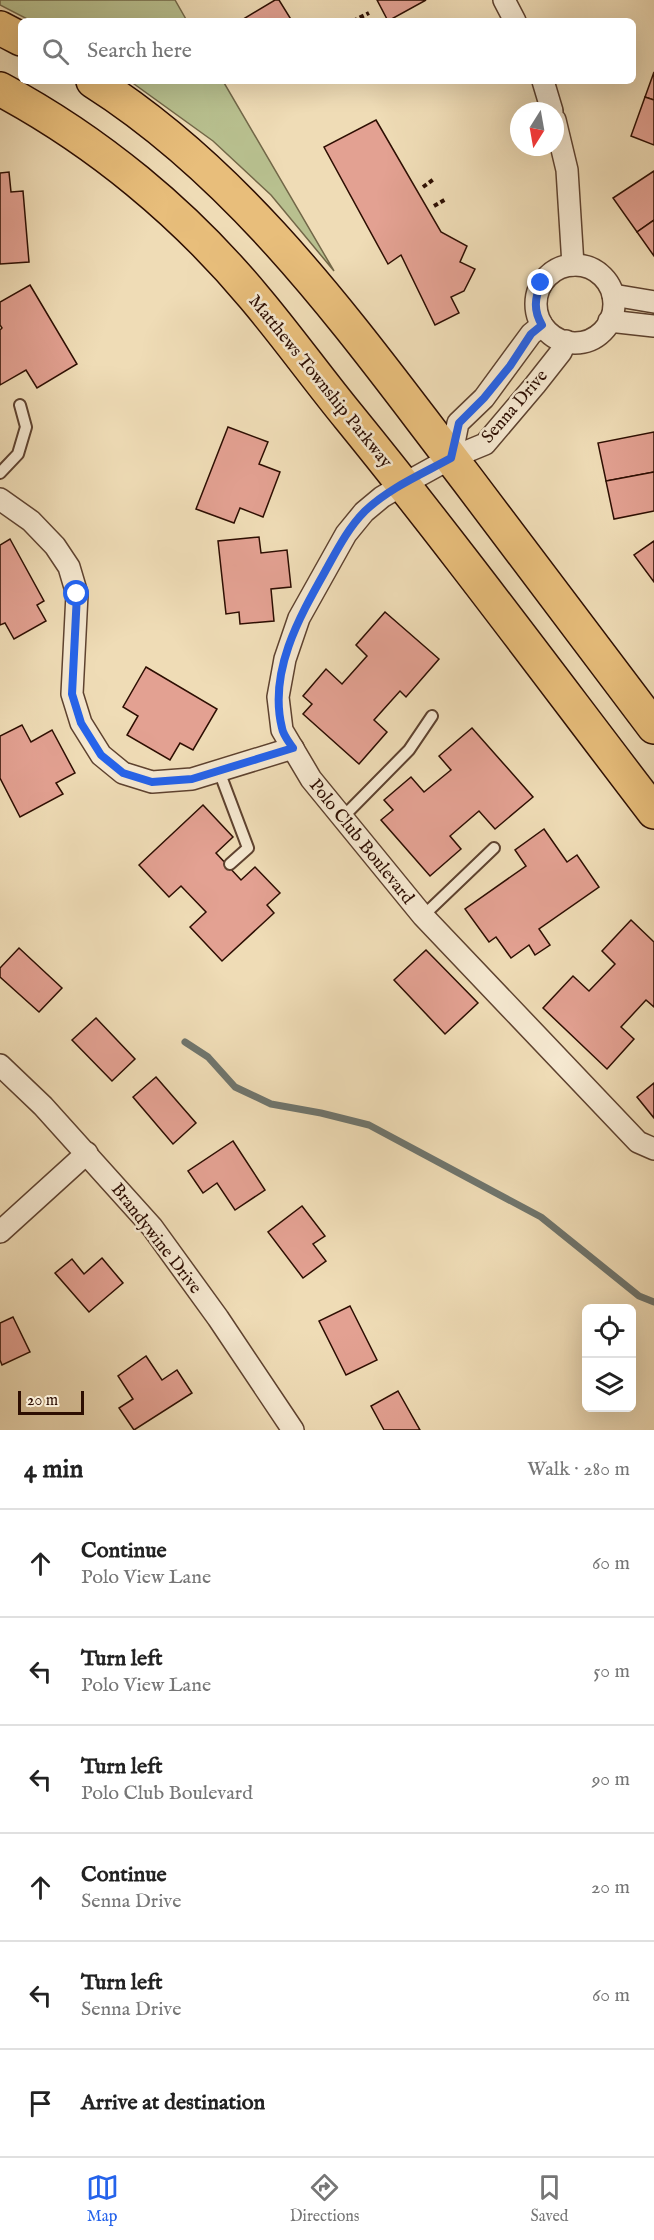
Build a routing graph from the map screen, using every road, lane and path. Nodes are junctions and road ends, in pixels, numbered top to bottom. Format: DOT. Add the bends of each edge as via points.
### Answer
graph roads {
  1 [pos="504,0"];
  2 [pos="369,13"];
  3 [pos="359,18"];
  4 [pos="513,18"];
  5 [pos="0,28"];
  6 [pos="18,37"];
  7 [pos="97,84"];
  8 [pos="544,84"];
  9 [pos="0,89"];
  10 [pos="549,102"];
  11 [pos="564,156"];
  12 [pos="434,179"];
  13 [pos="423,187"];
  14 [pos="446,199"];
  15 [pos="434,207"];
  16 [pos="573,265"];
  17 [pos="613,295"];
  18 [pos="654,302"];
  19 [pos="609,321"];
  20 [pos="542,325"];
  21 [pos="654,326"];
  22 [pos="566,342"];
  23 [pos="20,405"];
  24 [pos="451,458"];
  25 [pos="0,473"];
  26 [pos="404,484"];
  27 [pos="0,499"];
  28 [pos="432,716"];
  29 [pos="654,727"];
  30 [pos="293,748"];
  31 [pos="219,771"];
  32 [pos="654,812"];
  33 [pos="343,817"];
  34 [pos="494,848"];
  35 [pos="230,864"];
  36 [pos="423,916"];
  37 [pos="0,1065"];
  38 [pos="654,1149"];
  39 [pos="87,1153"];
  40 [pos="0,1232"];
  41 [pos="293,1430"];
  1 -- 4 [label="street"];
  2 -- 3 [label="path"];
  5 -- 6 [label="main road"];
  7 -- 24 [label="main road" via="184,149 227,188 293,258"];
  8 -- 10 [label="street"];
  9 -- 26 [label="main road, Matthews Township Parkway" via="110,159 194,232 254,297"];
  11 -- 16 [label="street"];
  12 -- 13 [label="path"];
  14 -- 15 [label="path"];
  16 -- 17 [label="street" via="593,269 604,278"];
  16 -- 20 [label="street" via="551,272 541,283 536,311"];
  17 -- 18 [label="street"];
  17 -- 19 [label="street"];
  19 -- 21 [label="street"];
  19 -- 22 [label="street" via="593,339"];
  20 -- 22 [label="street"];
  20 -- 24 [label="street, Senna Drive" via="459,423"];
  22 -- 24 [label="street, Senna Drive" via="536,385 485,444"];
  23 -- 25 [label="lane" via="27,427 18,454"];
  24 -- 26 [label="street, Senna Drive"];
  24 -- 29 [label="main road"];
  26 -- 30 [label="street, Polo Club Boulevard" via="375,503 346,534 299,618 278,697 282,730"];
  26 -- 32 [label="main road, Matthews Township Parkway"];
  27 -- 31 [label="street" via="31,521 69,567 77,594 72,694 81,723 101,755 123,773 152,782 192,779"];
  28 -- 33 [label="lane" via="409,750"];
  30 -- 31 [label="street"];
  30 -- 33 [label="street, Polo Club Boulevard" via="311,778"];
  31 -- 35 [label="lane" via="248,848"];
  33 -- 36 [label="street, Polo Club Boulevard"];
  34 -- 36 [label="lane"];
  36 -- 38 [label="street, Polo Club Boulevard" via="638,1142"];
  37 -- 39 [label="street, Brandywine Drive"];
  39 -- 40 [label="street"];
  39 -- 41 [label="street, Brandywine Drive" via="184,1270"];
}
